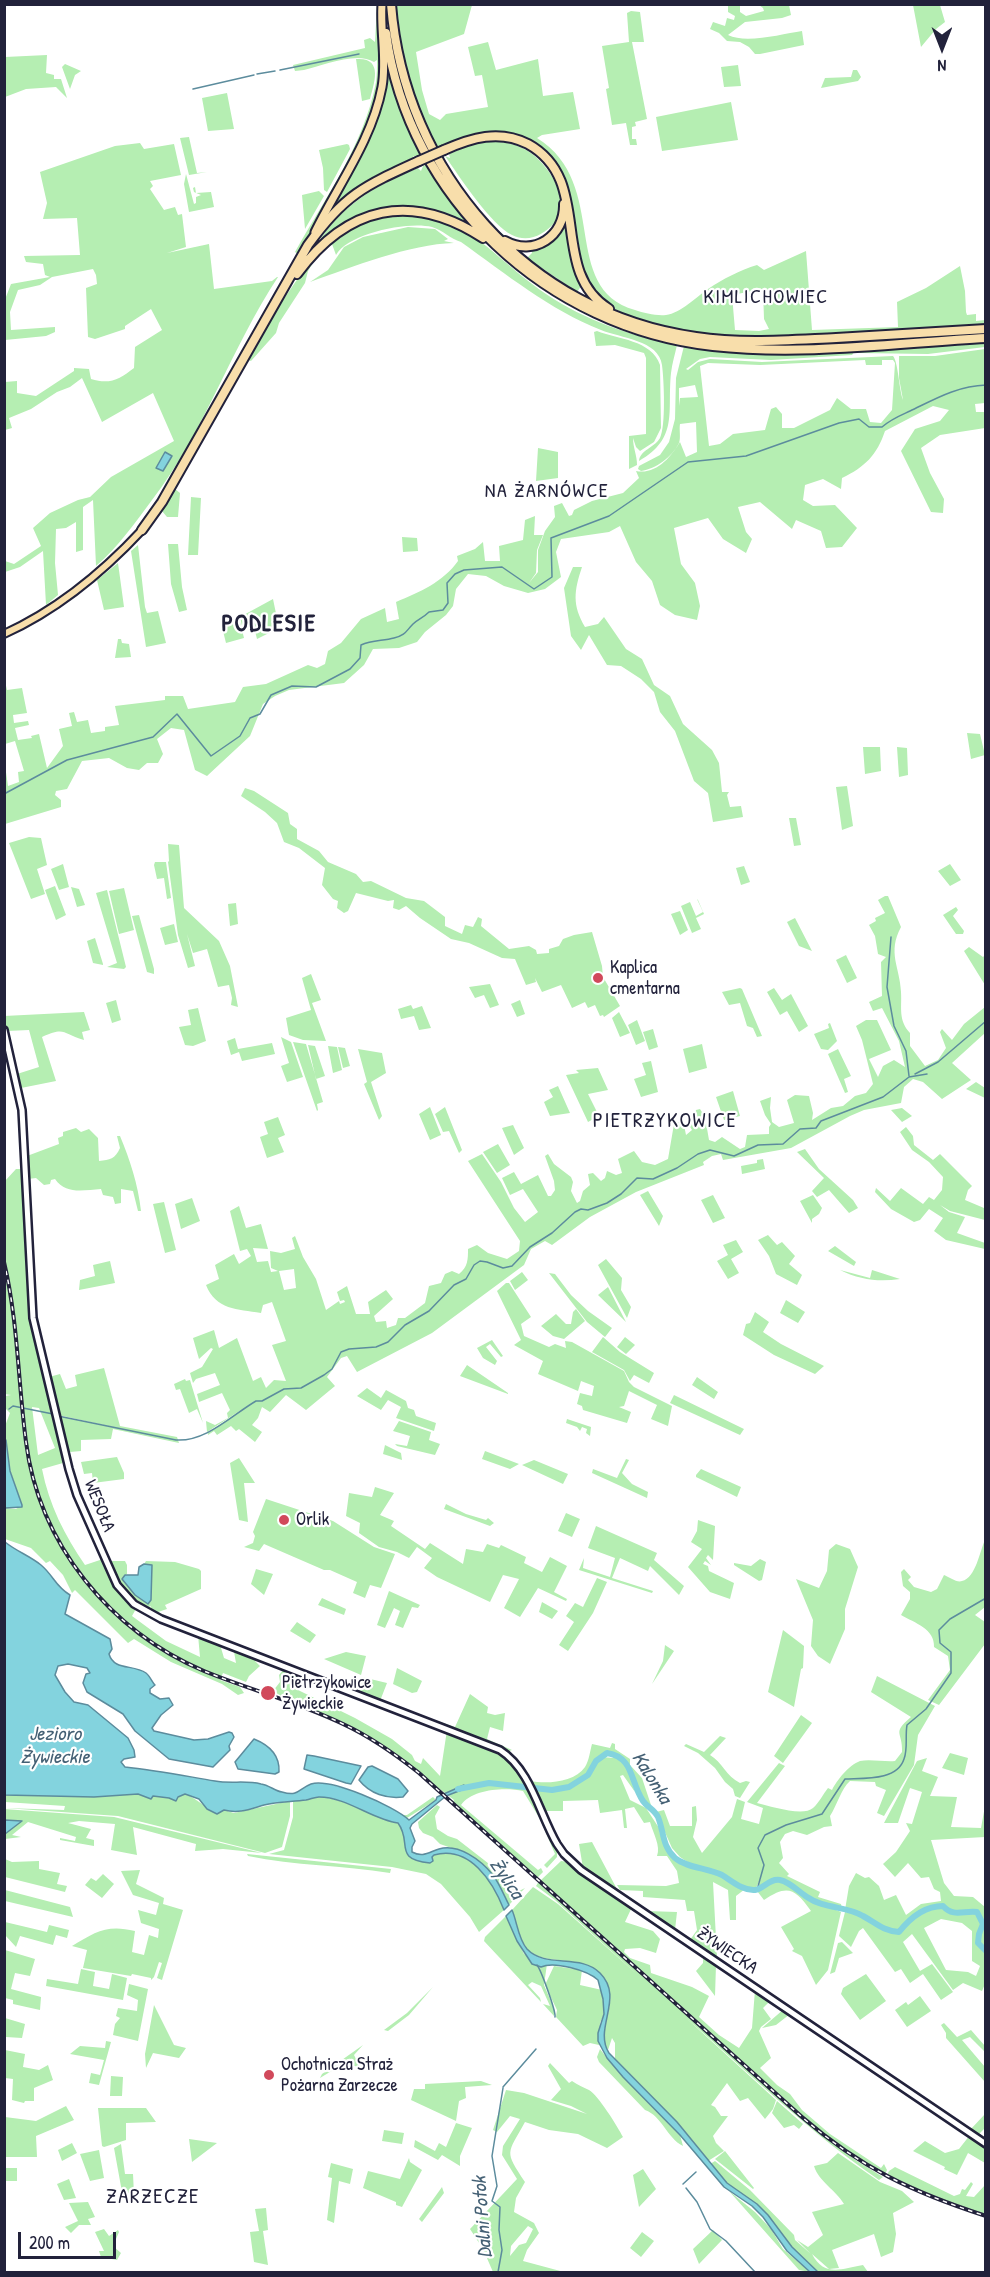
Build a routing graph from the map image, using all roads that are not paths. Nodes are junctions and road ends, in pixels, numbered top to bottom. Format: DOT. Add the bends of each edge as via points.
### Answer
graph roads {
  1 [pos="383,4"];
  2 [pos="391,4"];
  3 [pos="386,33"];
  4 [pos="445,152"];
  5 [pos="419,163"];
  6 [pos="493,234"];
  7 [pos="308,245"];
  8 [pos="496,247"];
  9 [pos="297,274"];
  10 [pos="626,319"];
  11 [pos="986,329"];
  12 [pos="986,338"];
  13 [pos="251,346"];
  14 [pos="142,530"];
  15 [pos="4,634"];
  16 [pos="4,1030"];
  17 [pos="491,1746"];
  18 [pos="986,2144"];
  1 -- 3 [label="highway"];
  1 -- 7 [label="highway" via="384,74 378,102 356,155"];
  2 -- 6 [label="highway" via="398,59 422,131 450,181"];
  3 -- 8 [label="highway" via="400,94 425,152 456,202"];
  4 -- 5 [label="highway, bridge"];
  4 -- 6 [label="highway" via="478,141 506,141 533,152 555,177 564,210 560,225 550,238 526,247"];
  4 -- 10 [label="highway" via="476,138 496,136 518,140 541,153 563,184 581,278 599,302"];
  5 -- 7 [label="highway" via="357,192 335,210"];
  5 -- 9 [label="highway" via="367,190 338,212"];
  6 -- 10 [label="highway" via="551,282"];
  7 -- 13 [label="highway"];
  8 -- 9 [label="highway" via="440,215 389,212 341,229 317,248"];
  8 -- 12 [label="highway" via="541,283 591,312 632,329 686,343 784,349"];
  9 -- 13 [label="highway"];
  10 -- 11 [label="highway" via="686,336 742,341"];
  13 -- 14 [label="highway"];
  14 -- 15 [label="main road" via="63,600"];
  16 -- 17 [label="main road, WESOŁA" via="23,1117 33,1318 70,1474 123,1594 161,1619"];
  17 -- 18 [label="main road, ŻYWIECKA" via="512,1759 557,1844 581,1870"];
}
